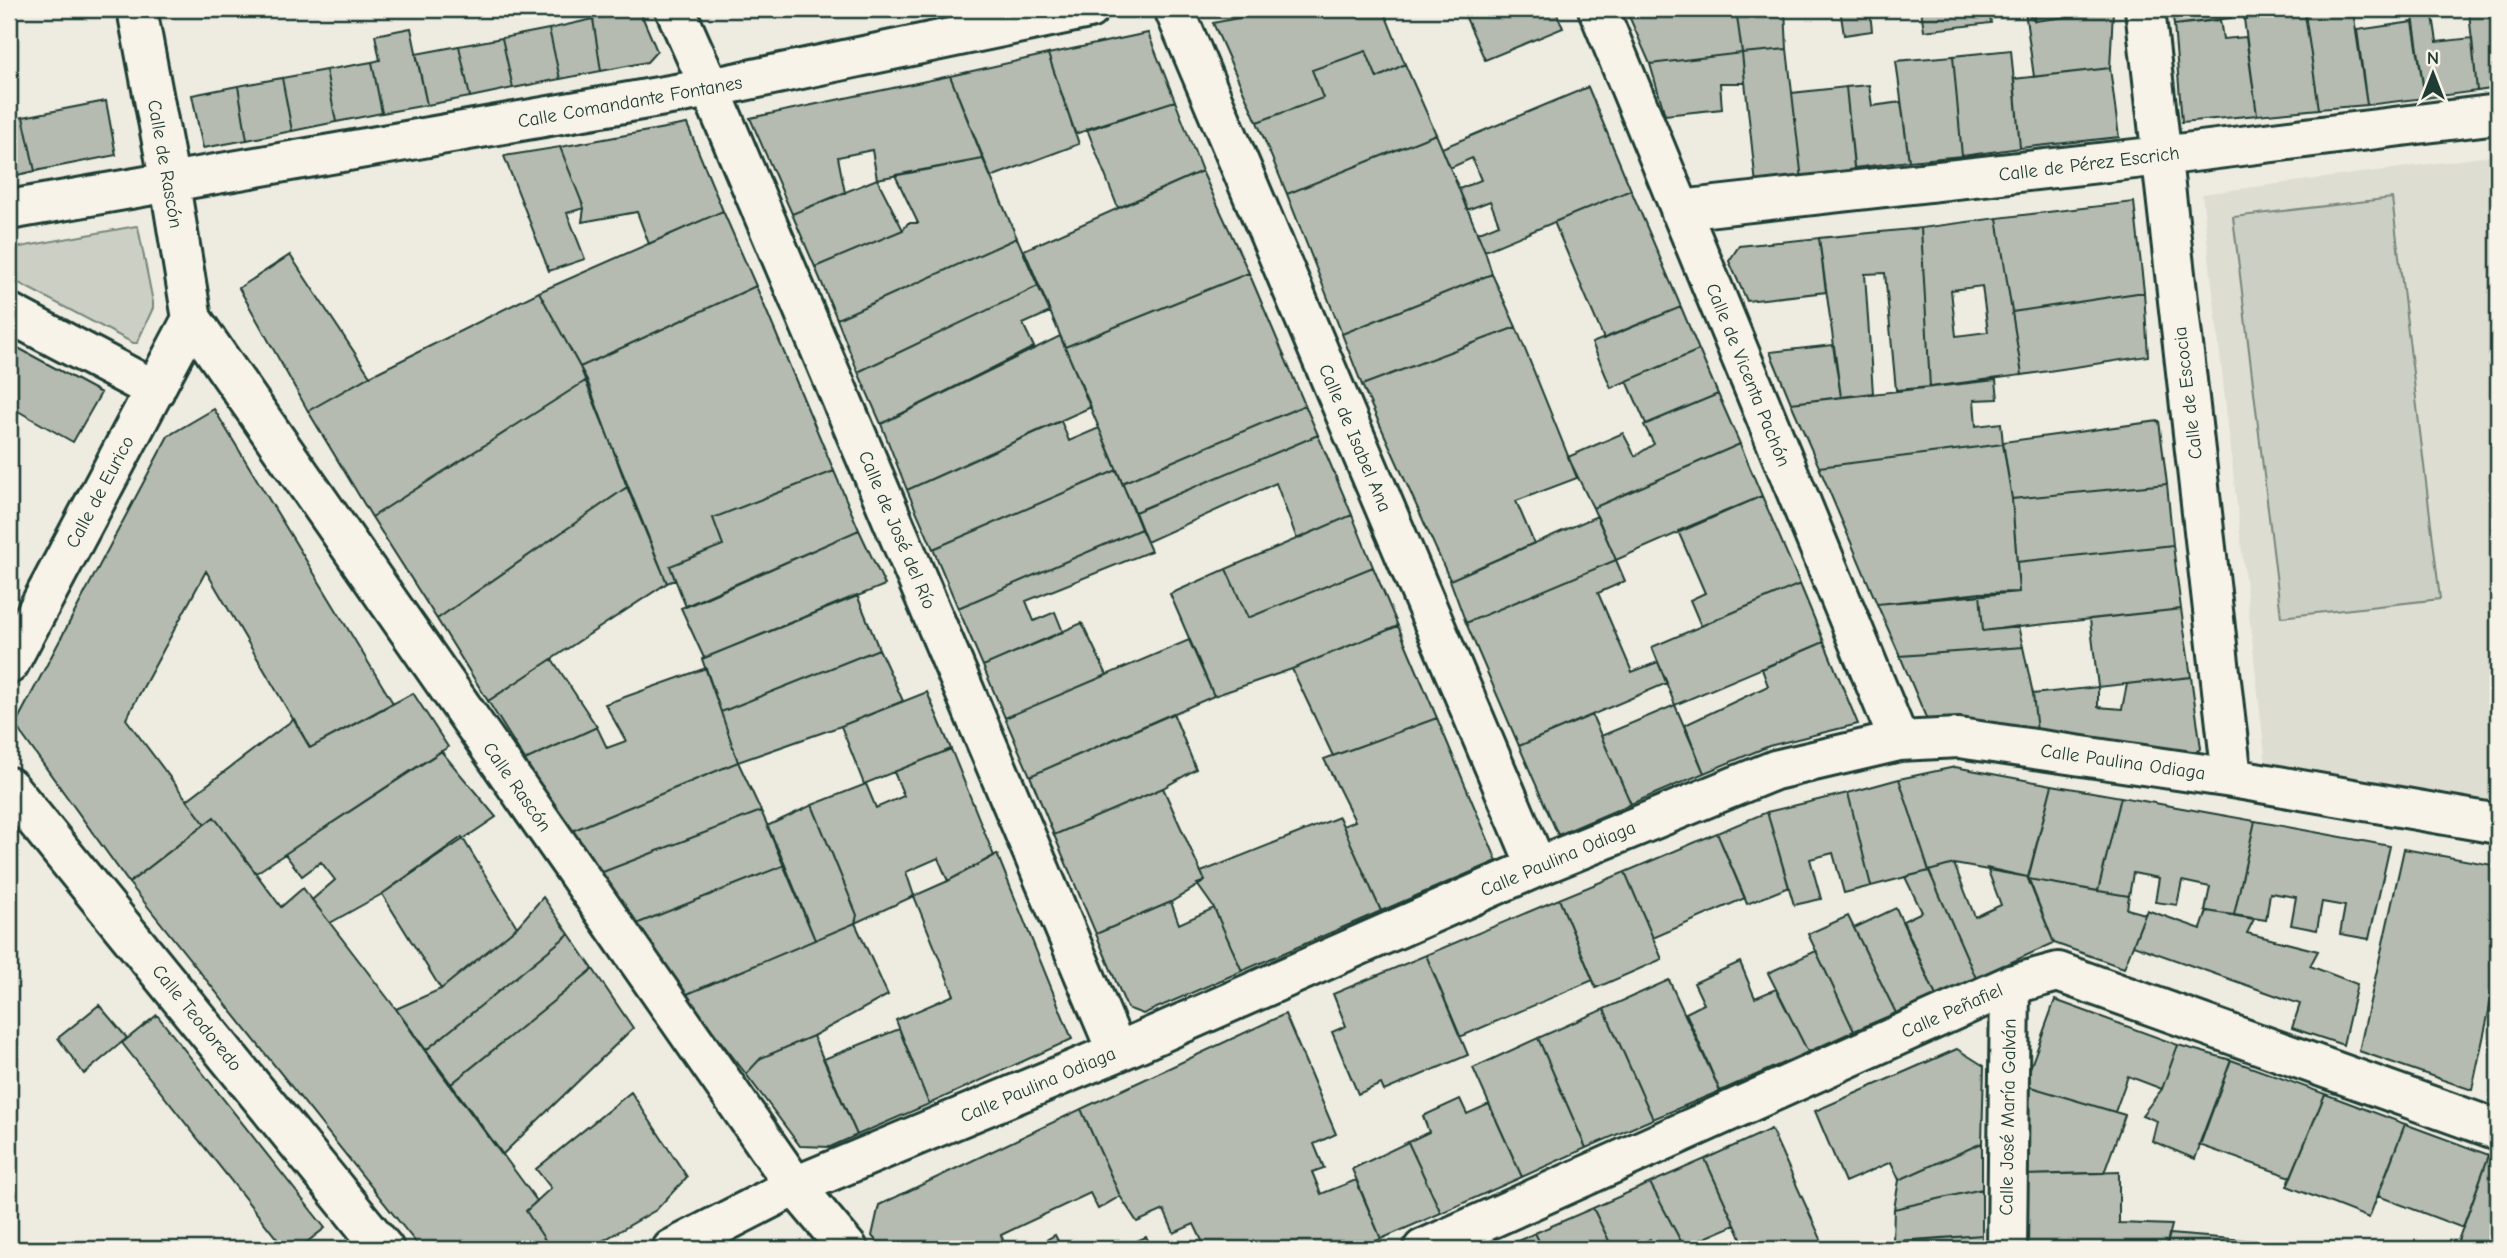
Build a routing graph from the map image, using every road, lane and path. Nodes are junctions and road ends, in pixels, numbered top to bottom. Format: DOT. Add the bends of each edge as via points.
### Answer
graph roads {
  1 [pos="137,9"];
  2 [pos="675,9"];
  3 [pos="1089,9"];
  4 [pos="1174,9"];
  5 [pos="1598,9"];
  6 [pos="2145,9"];
  7 [pos="710,88"];
  8 [pos="2498,114"];
  9 [pos="2161,156"];
  10 [pos="170,184"];
  11 [pos="9,210"];
  12 [pos="1679,211"];
  13 [pos="9,313"];
  14 [pos="192,320"];
  15 [pos="155,390"];
  16 [pos="9,664"];
  17 [pos="1899,741"];
  18 [pos="2232,778"];
  19 [pos="9,787"];
  20 [pos="2498,824"];
  21 [pos="1536,867"];
  22 [pos="2010,985"];
  23 [pos="1117,1052"];
  24 [pos="2497,1122"];
  25 [pos="795,1186"];
  26 [pos="384,1249"];
  27 [pos="672,1249"];
  28 [pos="848,1249"];
  29 [pos="1423,1249"];
  30 [pos="2007,1249"];
  1 -- 10 [label="street, Calle de Rascón"];
  2 -- 7 [label="street, Calle de José del Río"];
  3 -- 7 [label="street, Calle Comandante Fontanes"];
  4 -- 21 [label="street, Calle de Isabel Ana"];
  5 -- 12 [label="street, Calle de Vicenta Pachón"];
  6 -- 9 [label="street, Calle de Escocia"];
  7 -- 10 [label="street, Calle Comandante Fontanes"];
  7 -- 23 [label="street, Calle de José del Río"];
  8 -- 9 [label="street, Calle de Pérez Escrich"];
  9 -- 12 [label="street, Calle de Pérez Escrich"];
  9 -- 18 [label="street, Calle de Escocia"];
  10 -- 11 [label="street, Calle Comandante Fontanes"];
  10 -- 14 [label="street, Calle de Rascón"];
  12 -- 17 [label="street, Calle de Vicenta Pachón"];
  13 -- 15 [label="street"];
  14 -- 15 [label="street, Calle de Eurico"];
  14 -- 25 [label="street, Calle Rascón"];
  15 -- 16 [label="street, Calle de Eurico"];
  17 -- 18 [label="street, Calle Paulina Odiaga" via="1959,738"];
  17 -- 21 [label="street, Calle Paulina Odiaga" via="1775,770"];
  18 -- 20 [label="street, Calle Paulina Odiaga"];
  19 -- 26 [label="street, Calle Teodoredo"];
  21 -- 23 [label="street, Calle Paulina Odiaga"];
  22 -- 24 [label="street, Calle Peñafiel" via="2058,972"];
  22 -- 29 [label="street, Calle Peñafiel"];
  22 -- 30 [label="street, Calle José María Galván"];
  23 -- 25 [label="street, Calle Paulina Odiaga"];
  25 -- 27 [label="street, Calle Paulina Odiaga"];
  25 -- 28 [label="street, Calle Rascón"];
}
